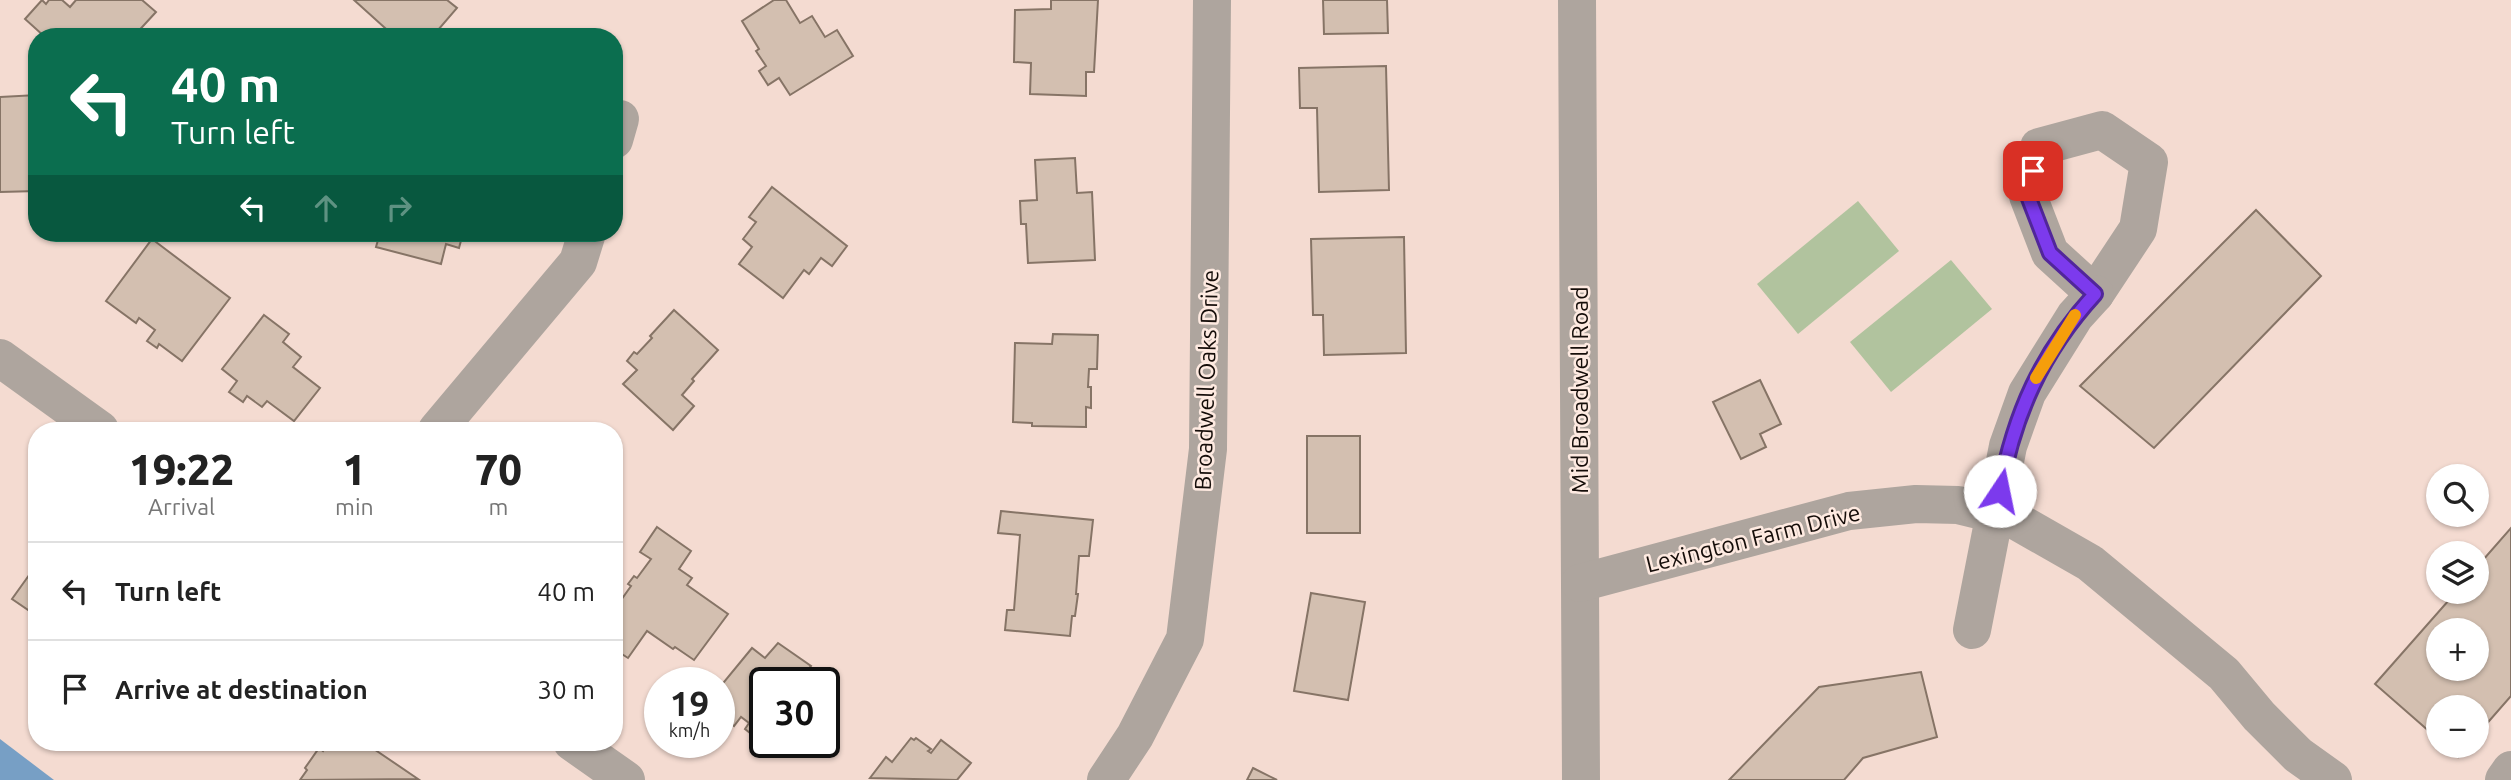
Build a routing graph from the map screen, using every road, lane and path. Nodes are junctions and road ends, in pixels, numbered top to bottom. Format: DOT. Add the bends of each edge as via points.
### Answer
graph roads {
  1 [pos="1212,0"];
  2 [pos="1577,0"];
  3 [pos="584,242"];
  4 [pos="2095,294"];
  5 [pos="0,358"];
  6 [pos="89,422"];
  7 [pos="444,422"];
  8 [pos="1995,514"];
  9 [pos="1580,583"];
  10 [pos="1972,630"];
  11 [pos="585,751"];
  12 [pos="2511,770"];
  13 [pos="626,780"];
  14 [pos="1106,780"];
  15 [pos="1581,780"];
  16 [pos="2333,780"];
  17 [pos="2504,780"];
  1 -- 14 [label="street, Broadwell Oaks Drive" via="1208,450 1185,639 1135,736"];
  2 -- 9 [label="street, Mid Broadwell Road"];
  3 -- 7 [label="street" via="578,262"];
  4 -- 8 [label="street" via="2075,316 2027,393 2008,446"];
  5 -- 6 [label="street"];
  8 -- 9 [label="street, Lexington Farm Drive" via="1958,505 1916,503 1849,511"];
  8 -- 10 [label="street"];
  8 -- 16 [label="street, Lexington Farm Drive" via="2011,518 2090,563 2224,674 2298,755"];
  9 -- 15 [label="street, Mid Broadwell Road"];
  11 -- 13 [label="street"];
  12 -- 17 [label="street"];
}
